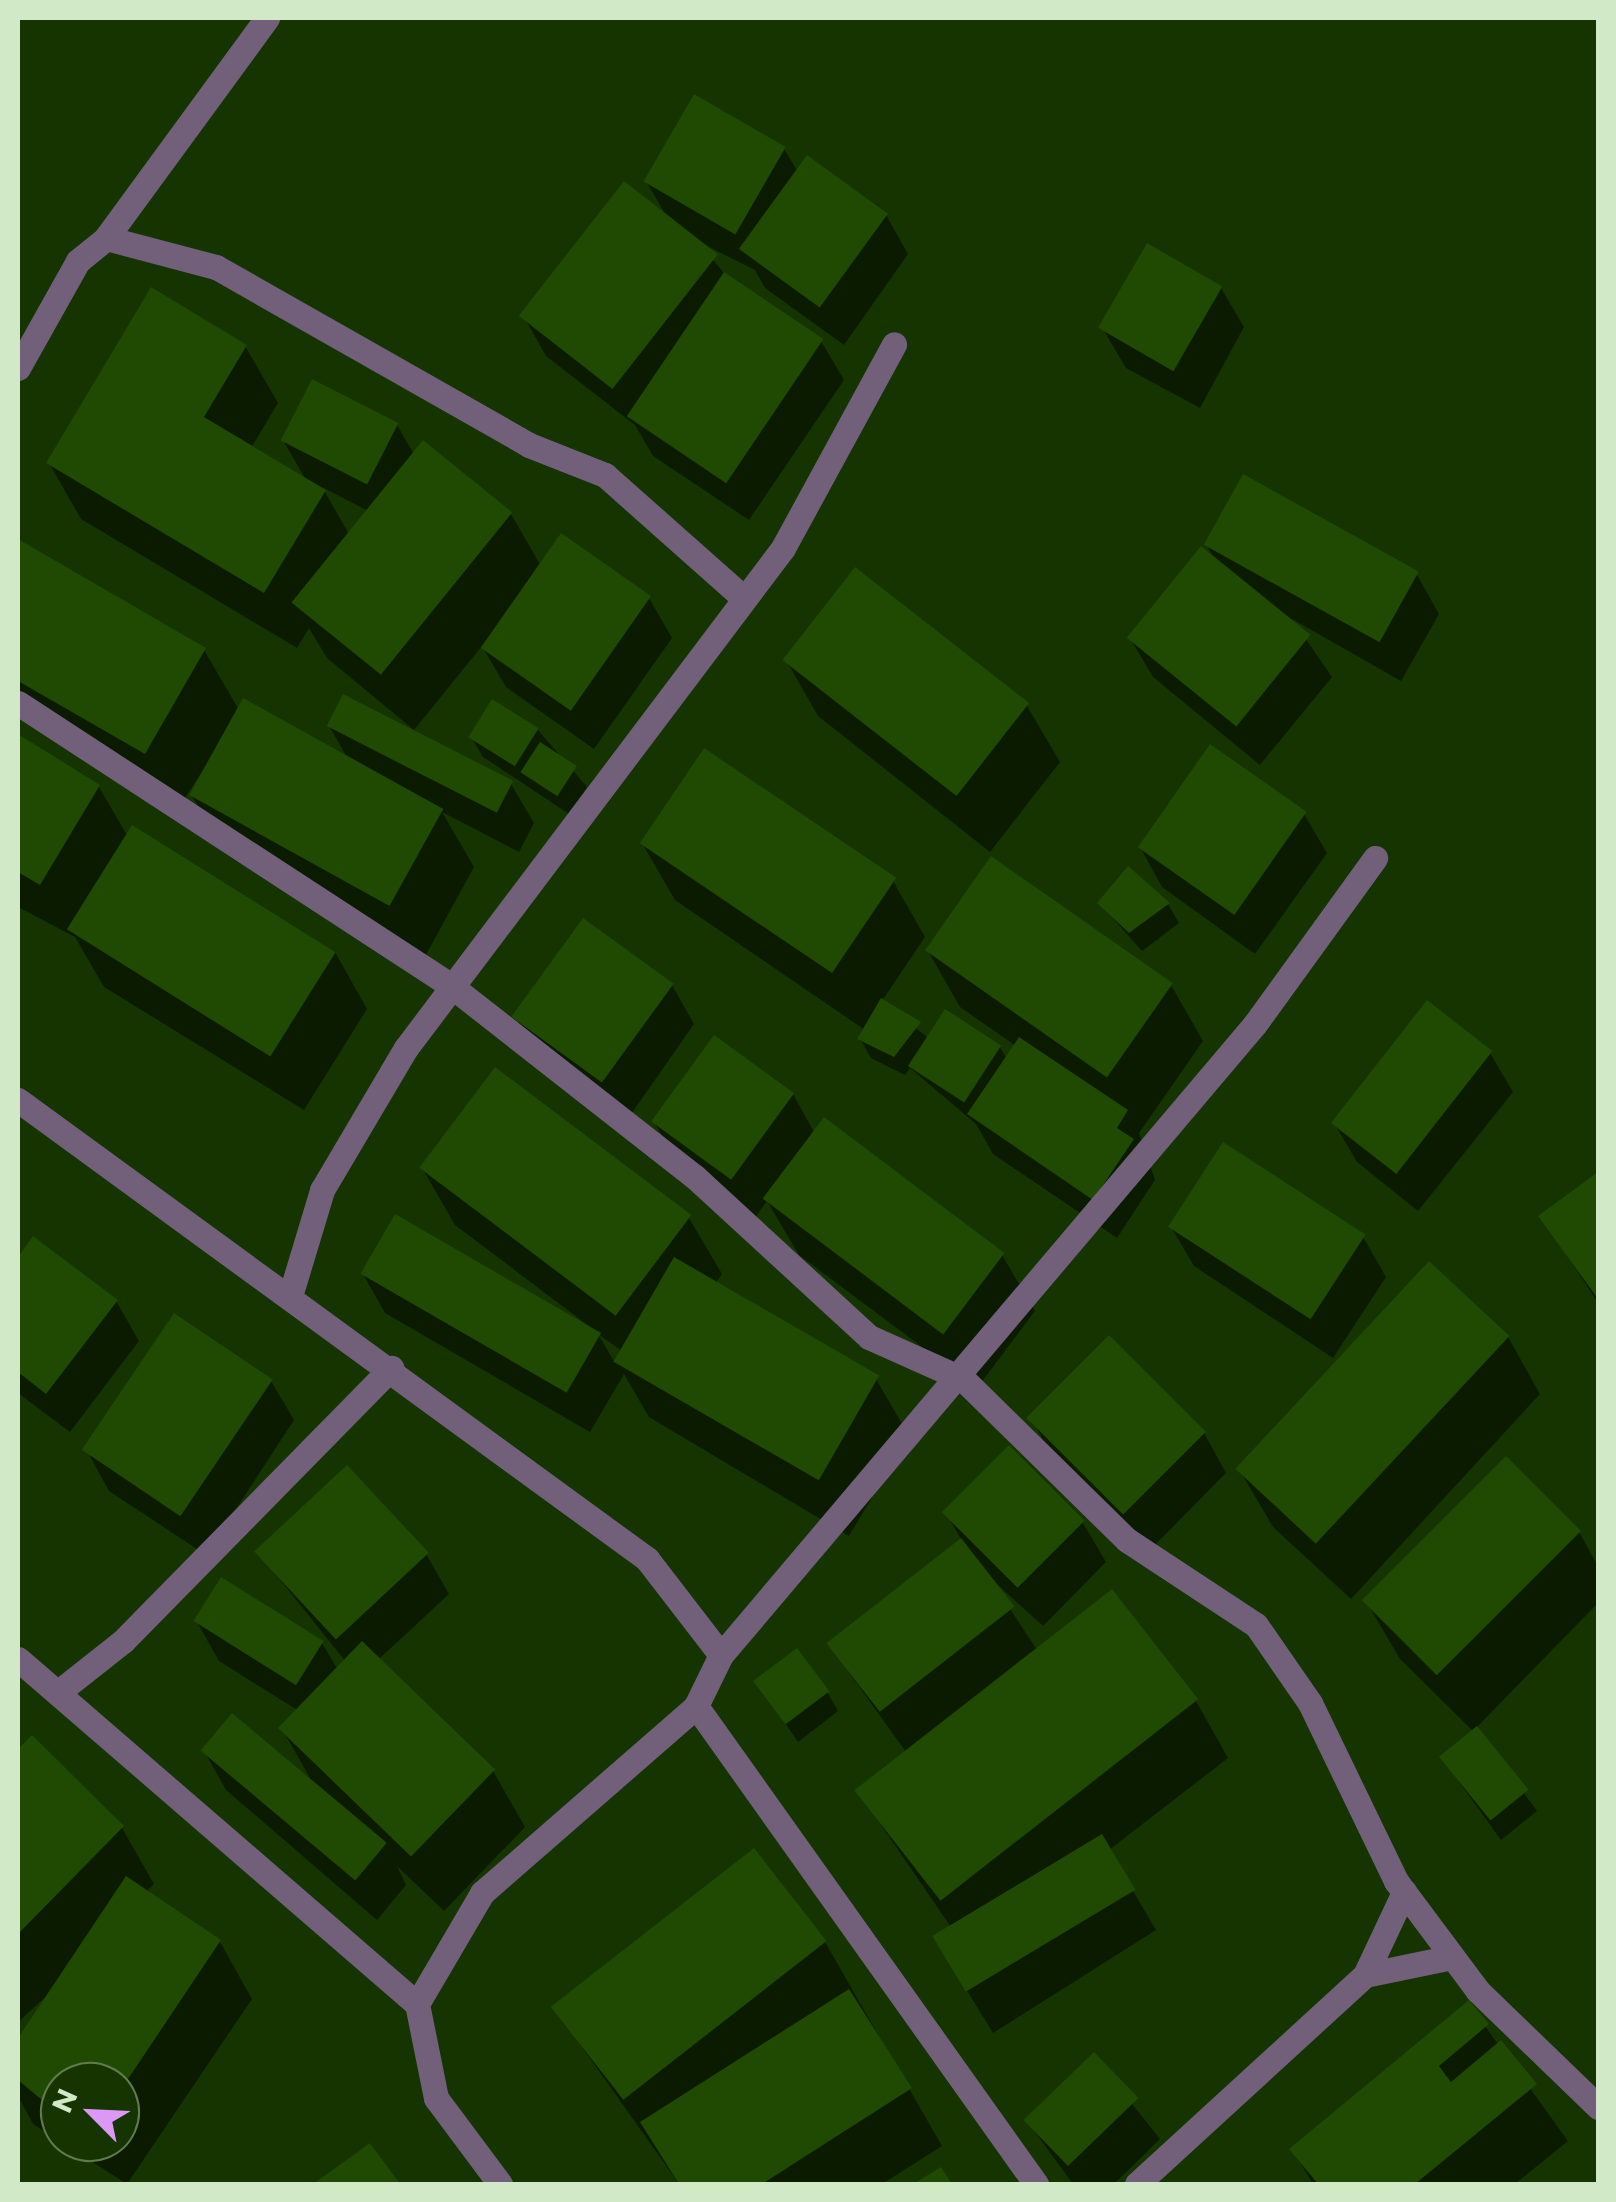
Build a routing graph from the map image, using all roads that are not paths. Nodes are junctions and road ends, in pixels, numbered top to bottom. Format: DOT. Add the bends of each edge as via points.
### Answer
graph roads {
  1 [pos="267,18"];
  2 [pos="106,238"];
  3 [pos="894,344"];
  4 [pos="18,368"];
  5 [pos="740,595"];
  6 [pos="18,704"];
  7 [pos="1374,858"];
  8 [pos="450,985"];
  9 [pos="18,1100"];
  10 [pos="291,1292"];
  11 [pos="391,1368"];
  12 [pos="963,1379"];
  13 [pos="721,1655"];
  14 [pos="18,1659"];
  15 [pos="60,1690"];
  16 [pos="696,1706"];
  17 [pos="1404,1892"];
  18 [pos="1452,1957"];
  19 [pos="1365,1975"];
  20 [pos="417,2004"];
  21 [pos="1598,2107"];
  22 [pos="500,2184"];
  23 [pos="1036,2184"];
  24 [pos="1137,2184"];
  1 -- 2 [label="street"];
  2 -- 4 [label="street" via="78,260"];
  2 -- 5 [label="street" via="216,266 529,446 605,476"];
  3 -- 5 [label="street" via="783,548"];
  5 -- 8 [label="street"];
  6 -- 8 [label="street"];
  7 -- 12 [label="street" via="1254,1024"];
  8 -- 10 [label="street" via="322,1190"];
  8 -- 12 [label="street" via="695,1177 869,1337"];
  9 -- 10 [label="street"];
  10 -- 11 [label="street"];
  11 -- 13 [label="street" via="646,1558"];
  11 -- 15 [label="street" via="123,1641"];
  12 -- 13 [label="street"];
  12 -- 17 [label="street" via="1127,1540 1256,1625 1310,1703"];
  13 -- 16 [label="street"];
  14 -- 15 [label="street"];
  15 -- 20 [label="street"];
  16 -- 20 [label="street" via="482,1894"];
  16 -- 23 [label="street"];
  17 -- 18 [label="street"];
  17 -- 19 [label="street"];
  18 -- 19 [label="street"];
  18 -- 21 [label="street"];
  19 -- 24 [label="street"];
  20 -- 22 [label="street" via="436,2098"];
}
